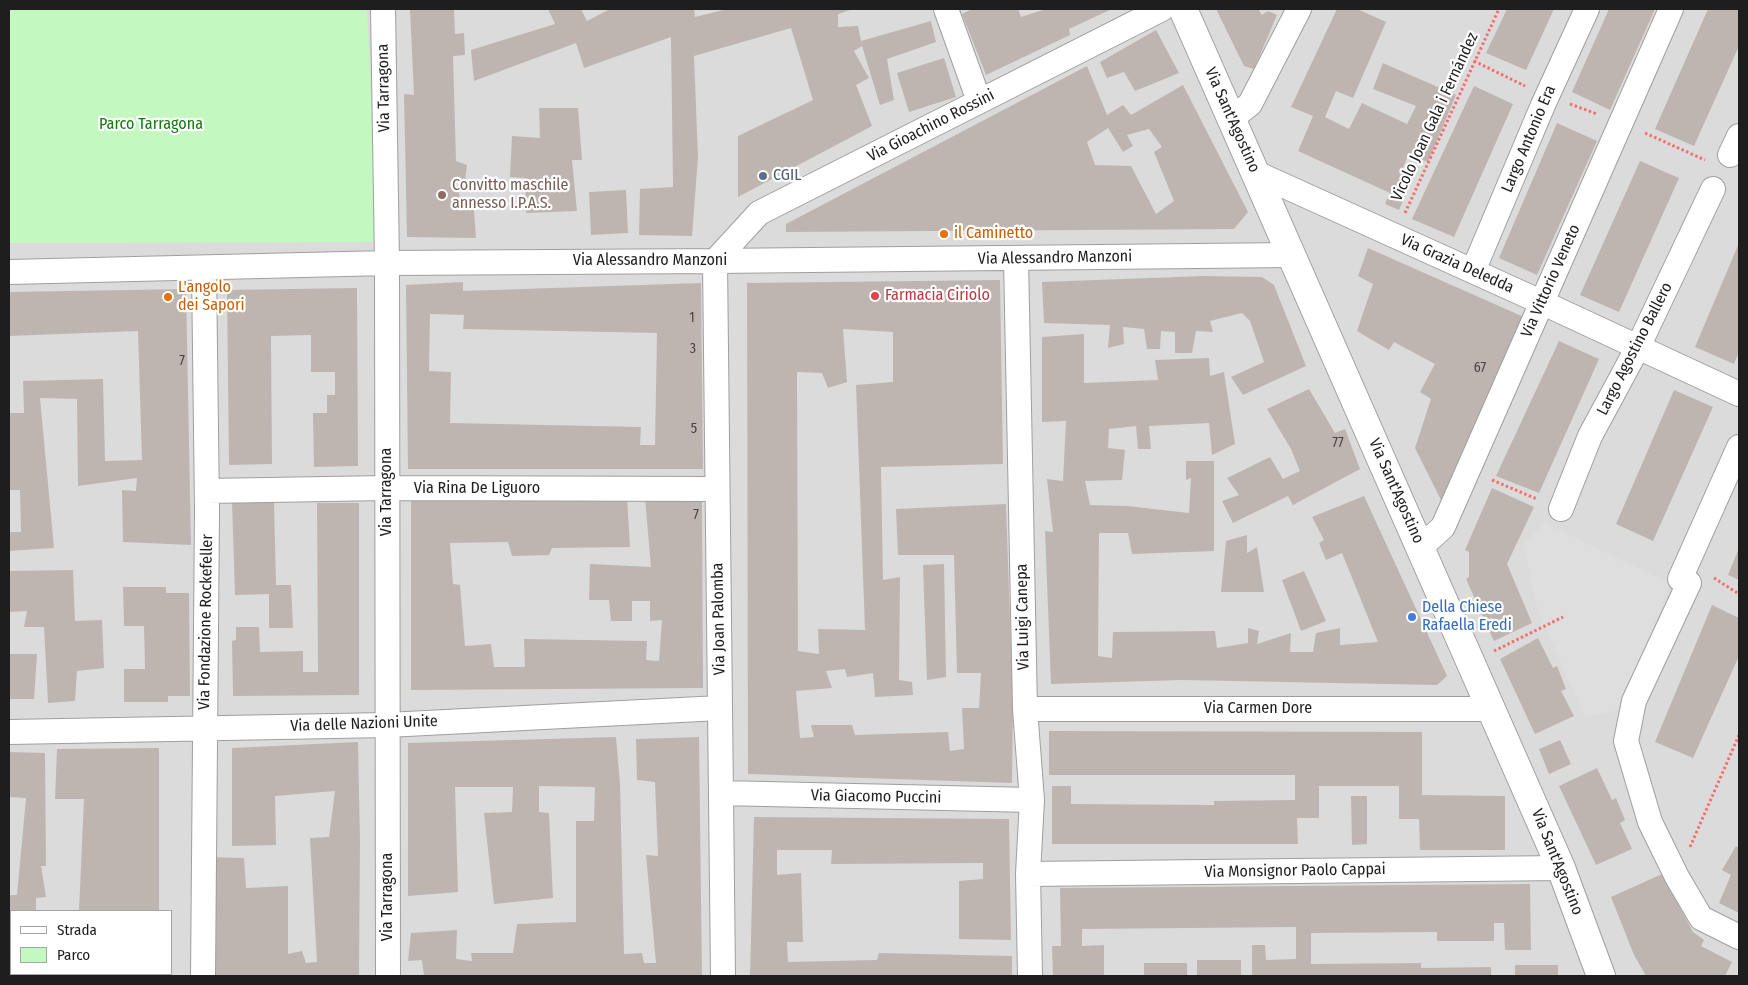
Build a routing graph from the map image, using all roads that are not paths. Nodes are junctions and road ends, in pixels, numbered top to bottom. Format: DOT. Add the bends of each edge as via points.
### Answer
graph roads {
  1 [pos="383,9"];
  2 [pos="946,9"];
  3 [pos="1162,9"];
  4 [pos="1183,9"];
  5 [pos="1299,9"];
  6 [pos="1587,9"];
  7 [pos="1671,9"];
  8 [pos="979,101"];
  9 [pos="1231,119"];
  10 [pos="1256,173"];
  11 [pos="1713,189"];
  12 [pos="1292,255"];
  13 [pos="1016,258"];
  14 [pos="715,261"];
  15 [pos="387,263"];
  16 [pos="204,268"];
  17 [pos="1473,271"];
  18 [pos="9,272"];
  19 [pos="1541,302"];
  20 [pos="1638,347"];
  21 [pos="1739,394"];
  22 [pos="1739,447"];
  23 [pos="387,488"];
  24 [pos="718,489"];
  25 [pos="207,491"];
  26 [pos="1561,509"];
  27 [pos="1421,547"];
  28 [pos="720,708"];
  29 [pos="1025,709"];
  30 [pos="1492,710"];
  31 [pos="387,725"];
  32 [pos="205,728"];
  33 [pos="9,732"];
  34 [pos="721,793"];
  35 [pos="1032,800"];
  36 [pos="1562,868"];
  37 [pos="1028,874"];
  38 [pos="1739,937"];
  39 [pos="202,976"];
  40 [pos="388,976"];
  41 [pos="723,976"];
  42 [pos="1030,976"];
  43 [pos="1601,976"];
  1 -- 15 [label="street, Via Tarragona"];
  2 -- 8 [label="street"];
  3 -- 8 [label="street, Via Gioachino Rossini"];
  4 -- 9 [label="street, Via Sant'Agostino"];
  5 -- 9 [label="street" via="1250,104"];
  6 -- 17 [label="street, Largo Antonio Era"];
  7 -- 19 [label="street, Via Vittorio Veneto"];
  8 -- 14 [label="street, Via Gioachino Rossini" via="759,213"];
  9 -- 10 [label="street, Via Sant'Agostino"];
  10 -- 12 [label="street, Via Sant'Agostino"];
  10 -- 17 [label="street, Via Grazia Deledda"];
  11 -- 20 [label="street, Largo Agostino Ballero"];
  12 -- 13 [label="street, Via Alessandro Manzoni"];
  12 -- 27 [label="street, Via Sant'Agostino"];
  13 -- 14 [label="street, Via Alessandro Manzoni"];
  13 -- 29 [label="street, Via Luigi Canepa"];
  14 -- 15 [label="street, Via Alessandro Manzoni"];
  14 -- 24 [label="street, Via Joan Palomba"];
  15 -- 16 [label="street, Via Alessandro Manzoni"];
  15 -- 23 [label="street, Via Tarragona"];
  16 -- 18 [label="street, Via Alessandro Manzoni"];
  16 -- 25 [label="street, Via Fondazione Rockefeller"];
  17 -- 19 [label="street, Via Grazia Deledda"];
  19 -- 20 [label="street, Via Grazia Deledda"];
  19 -- 27 [label="street, Via Vittorio Veneto" via="1443,527"];
  20 -- 21 [label="street, Via Grazia Deledda"];
  20 -- 26 [label="street, Largo Agostino Ballero" via="1590,436"];
  22 -- 38 [label="street" via="1680,579 1689,583 1634,701 1626,741 1650,822 1677,877 1701,918"];
  23 -- 24 [label="street, Via Rina De Liguoro"];
  23 -- 25 [label="street, Via Rina De Liguoro"];
  23 -- 31 [label="street, Via Tarragona"];
  24 -- 28 [label="street, Via Joan Palomba"];
  25 -- 32 [label="street, Via Fondazione Rockefeller"];
  27 -- 30 [label="street, Via Sant'Agostino"];
  28 -- 31 [label="street, Via delle Nazioni Unite"];
  28 -- 34 [label="street, Via Joan Palomba"];
  29 -- 30 [label="street, Via Carmen Dore"];
  29 -- 35 [label="street, Via Luigi Canepa"];
  30 -- 36 [label="street, Via Sant'Agostino"];
  31 -- 32 [label="street, Via delle Nazioni Unite"];
  31 -- 40 [label="street, Via Tarragona"];
  32 -- 33 [label="street, Via delle Nazioni Unite"];
  32 -- 39 [label="street, Via Fondazione Rockefeller"];
  34 -- 35 [label="street, Via Giacomo Puccini"];
  34 -- 41 [label="street, Via Joan Palomba"];
  35 -- 37 [label="street, Via Luigi Canepa"];
  36 -- 37 [label="street, Via Monsignor Paolo Cappai"];
  36 -- 43 [label="street, Via Sant'Agostino"];
  37 -- 42 [label="street, Via Luigi Canepa"];
}
